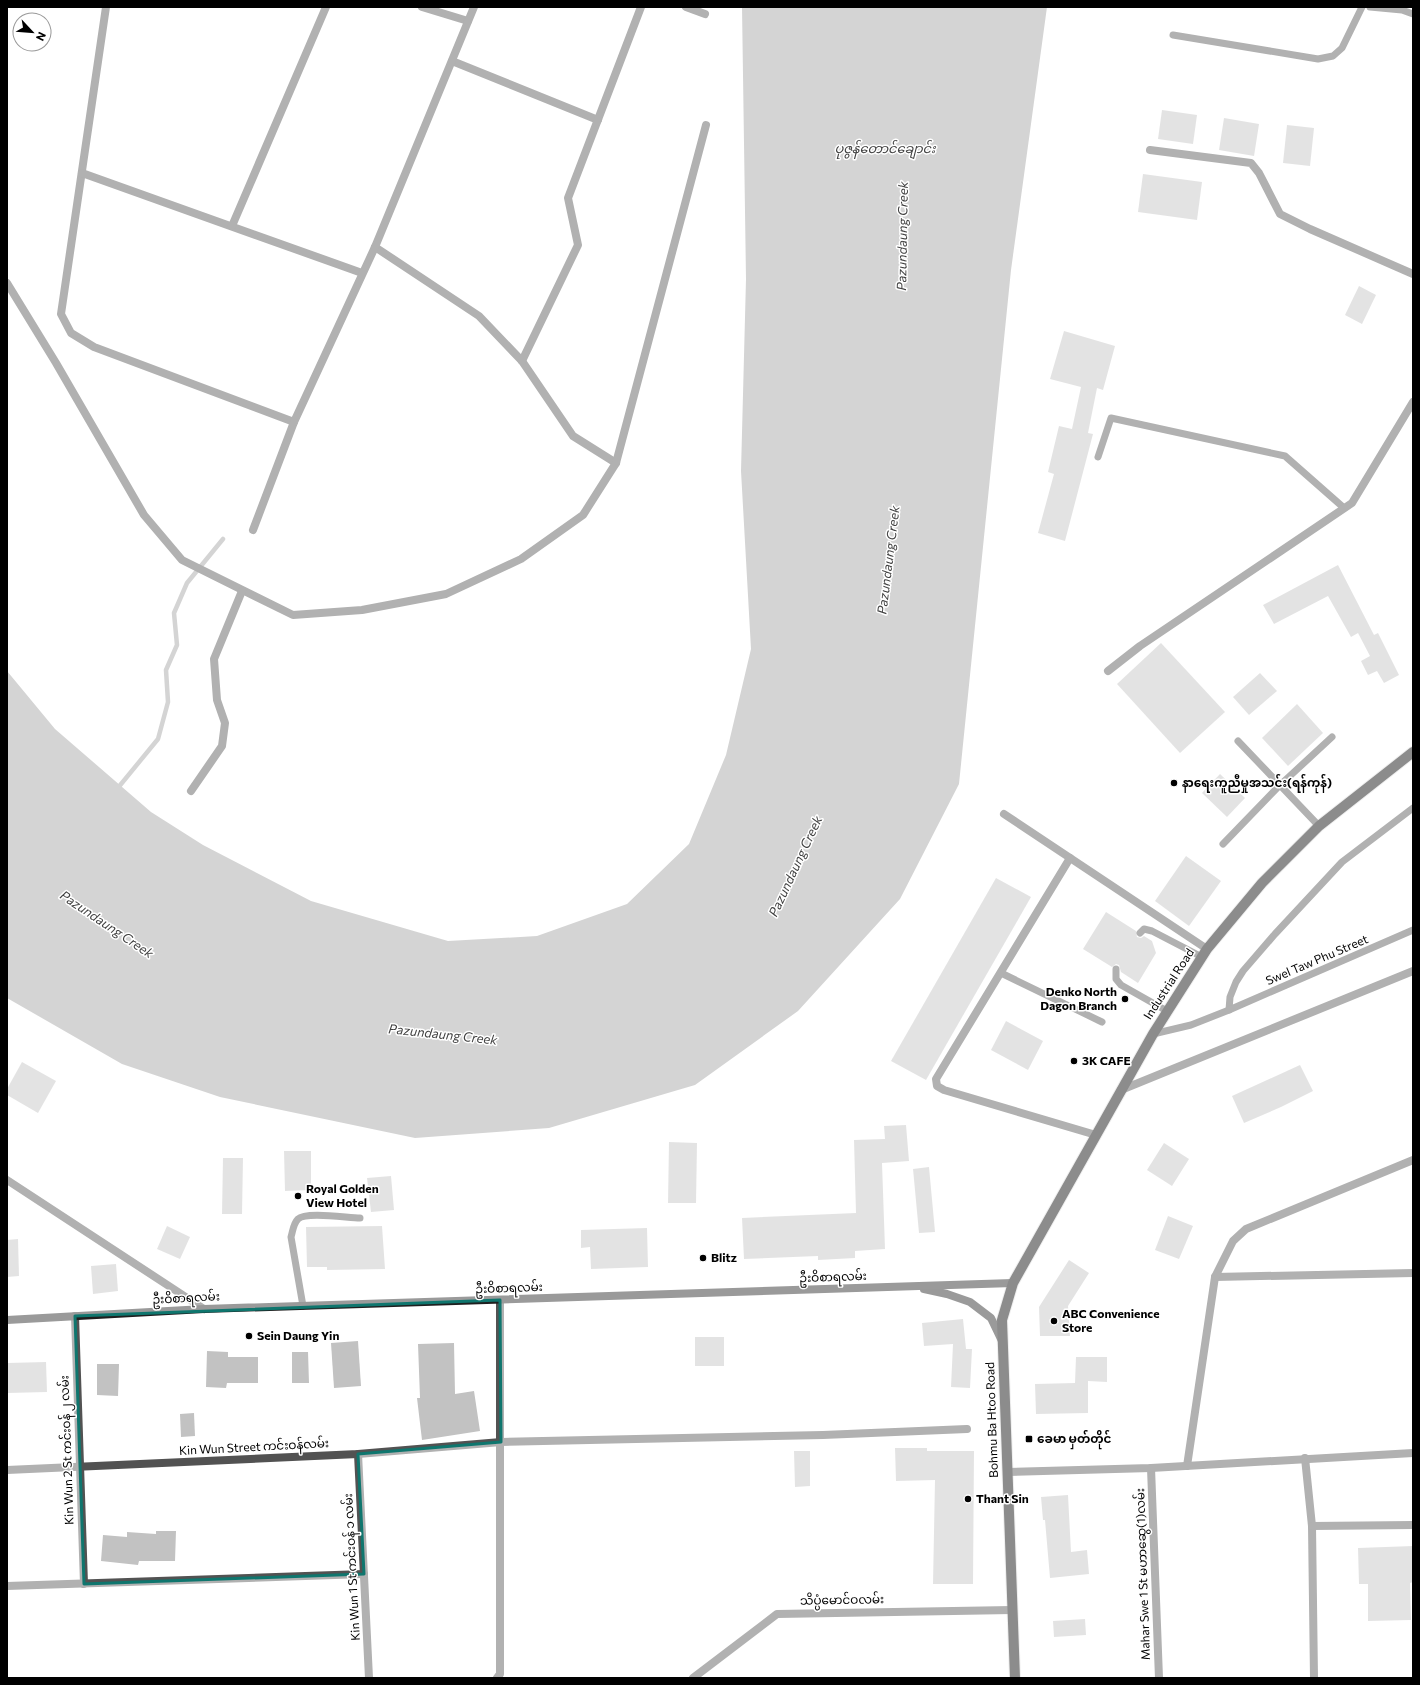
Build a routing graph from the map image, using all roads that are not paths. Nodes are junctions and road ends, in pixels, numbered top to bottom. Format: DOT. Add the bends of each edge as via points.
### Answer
graph roads {
  1 [pos="106,7"];
  2 [pos="326,7"];
  3 [pos="422,7"];
  4 [pos="474,7"];
  5 [pos="641,7"];
  6 [pos="686,7"];
  7 [pos="1362,7"];
  8 [pos="1370,7"];
  9 [pos="705,14"];
  10 [pos="1413,14"];
  11 [pos="468,22"];
  12 [pos="1173,35"];
  13 [pos="452,61"];
  14 [pos="598,120"];
  15 [pos="706,125"];
  16 [pos="1150,150"];
  17 [pos="82,174"];
  18 [pos="232,226"];
  19 [pos="375,247"];
  20 [pos="362,273"];
  21 [pos="1413,274"];
  22 [pos="7,283"];
  23 [pos="522,361"];
  24 [pos="1413,402"];
  25 [pos="294,422"];
  26 [pos="1098,457"];
  27 [pos="616,463"];
  28 [pos="1344,508"];
  29 [pos="254,530"];
  30 [pos="242,591"];
  31 [pos="1108,671"];
  32 [pos="1332,737"];
  33 [pos="1238,741"];
  34 [pos="1413,752"];
  35 [pos="1279,786"];
  36 [pos="191,791"];
  37 [pos="1413,808"];
  38 [pos="1004,814"];
  39 [pos="1319,826"];
  40 [pos="1224,844"];
  41 [pos="1070,858"];
  42 [pos="1413,930"];
  43 [pos="1140,933"];
  44 [pos="1205,953"];
  45 [pos="1116,970"];
  46 [pos="1413,971"];
  47 [pos="1001,973"];
  48 [pos="1229,1010"];
  49 [pos="1167,1011"];
  50 [pos="1102,1022"];
  51 [pos="1153,1034"];
  52 [pos="1121,1090"];
  53 [pos="1096,1135"];
  54 [pos="1413,1160"];
  55 [pos="7,1180"];
  56 [pos="360,1218"];
  57 [pos="1413,1273"];
  58 [pos="1215,1277"];
  59 [pos="1013,1284"];
  60 [pos="911,1287"];
  61 [pos="500,1300"];
  62 [pos="303,1306"];
  63 [pos="204,1309"];
  64 [pos="75,1316"];
  65 [pos="7,1320"];
  66 [pos="1002,1343"];
  67 [pos="967,1428"];
  68 [pos="501,1442"];
  69 [pos="1413,1453"];
  70 [pos="358,1454"];
  71 [pos="1306,1458"];
  72 [pos="80,1466"];
  73 [pos="1187,1466"];
  74 [pos="1151,1468"];
  75 [pos="7,1470"];
  76 [pos="1007,1472"];
  77 [pos="1312,1526"];
  78 [pos="1413,1526"];
  79 [pos="364,1574"];
  80 [pos="84,1584"];
  81 [pos="7,1586"];
  82 [pos="1012,1610"];
  83 [pos="369,1678"];
  84 [pos="497,1678"];
  85 [pos="693,1678"];
  86 [pos="1015,1678"];
  87 [pos="1159,1678"];
  88 [pos="1314,1678"];
  1 -- 17 [label="street"];
  2 -- 18 [label="street"];
  3 -- 11 [label="street"];
  4 -- 11 [label="street"];
  5 -- 14 [label="street"];
  6 -- 9 [label="street"];
  7 -- 12 [label="lane" via="1342,48 1333,56 1318,59"];
  8 -- 10 [label="lane" via="1402,10"];
  11 -- 13 [label="street"];
  13 -- 14 [label="street"];
  13 -- 19 [label="street"];
  14 -- 23 [label="street" via="568,198 578,245"];
  15 -- 27 [label="street"];
  16 -- 21 [label="street" via="1251,163 1259,173 1280,214"];
  17 -- 18 [label="street"];
  17 -- 25 [label="street" via="61,314 71,333 94,348"];
  18 -- 20 [label="street"];
  19 -- 20 [label="street"];
  19 -- 23 [label="street" via="479,316"];
  20 -- 25 [label="street"];
  22 -- 30 [label="street" via="144,515 182,560"];
  23 -- 27 [label="street" via="573,436"];
  24 -- 28 [label="street" via="1352,503"];
  25 -- 29 [label="street"];
  26 -- 28 [label="lane" via="1111,418 1285,456"];
  27 -- 30 [label="street" via="584,515 522,559 446,594 362,610 293,616"];
  28 -- 31 [label="street" via="1140,646"];
  30 -- 36 [label="street" via="214,659 217,700 225,723 222,746"];
  32 -- 35 [label="lane"];
  33 -- 35 [label="lane"];
  34 -- 39 [label="main road, Industrial Road"];
  35 -- 39 [label="lane"];
  35 -- 40 [label="lane"];
  37 -- 48 [label="lane" via="1342,862 1275,934 1236,982 1230,997"];
  38 -- 41 [label="street"];
  39 -- 44 [label="main road, Industrial Road" via="1262,883"];
  41 -- 44 [label="street"];
  41 -- 47 [label="street"];
  42 -- 48 [label="lane, Swel Taw Phu Street"];
  43 -- 44 [label="lane" via="1144,929 1152,931"];
  44 -- 49 [label="main road, Industrial Road"];
  45 -- 49 [label="lane" via="1116,979 1121,985"];
  46 -- 52 [label="street"];
  47 -- 50 [label="lane"];
  47 -- 53 [label="street" via="936,1079 937,1086"];
  48 -- 51 [label="lane, Swel Taw Phu Street" via="1190,1025"];
  49 -- 51 [label="main road, Industrial Road"];
  51 -- 52 [label="main road, Industrial Road"];
  52 -- 53 [label="main road, Industrial Road"];
  53 -- 59 [label="main road, Industrial Road"];
  54 -- 58 [label="street" via="1246,1229 1233,1241"];
  55 -- 63 [label="street"];
  56 -- 62 [label="lane" via="308,1215 298,1218 291,1237"];
  57 -- 58 [label="street"];
  58 -- 73 [label="street"];
  59 -- 60 [label="main road, ဦးဝိစာရလမ်း"];
  59 -- 66 [label="main road, Bohmu Ba Htoo Road" via="1002,1320"];
  60 -- 61 [label="main road, ဦးဝိစာရလမ်း"];
  60 -- 66 [label="main road" via="947,1294 970,1302 991,1318"];
  61 -- 62 [label="main road, ဦးဝိစာရလမ်း"];
  61 -- 68 [label="street"];
  62 -- 63 [label="main road, ဦးဝိစာရလမ်း"];
  63 -- 64 [label="main road, ဦးဝိစာရလမ်း"];
  64 -- 65 [label="main road, ဦးဝိစာရလမ်း"];
  64 -- 72 [label="street, Kin Wun 2 St ကင်းဝန် ၂ လမ်း"];
  66 -- 76 [label="main road, Bohmu Ba Htoo Road"];
  67 -- 68 [label="street, Kin Wun Street ကင်းဝန်လမ်း" via="823,1435"];
  68 -- 70 [label="street, Kin Wun Street ကင်းဝန်လမ်း"];
  68 -- 84 [label="street" via="500,1674"];
  69 -- 71 [label="street"];
  70 -- 72 [label="street, Kin Wun Street ကင်းဝန်လမ်း"];
  70 -- 79 [label="street, Kin Wun 1 St ကင်းဝန် ၁ လမ်း"];
  71 -- 73 [label="street"];
  71 -- 77 [label="street"];
  72 -- 75 [label="street, Kin Wun Street ကင်းဝန်လမ်း"];
  72 -- 80 [label="street, Kin Wun 2 St ကင်းဝန် ၂ လမ်း"];
  73 -- 74 [label="street"];
  74 -- 76 [label="street"];
  74 -- 87 [label="street, Mahar Swe 1 St မဟာဆွေ(1)လမ်း"];
  76 -- 82 [label="main road, Bohmu Ba Htoo Road"];
  77 -- 78 [label="street"];
  77 -- 88 [label="street"];
  79 -- 80 [label="street"];
  79 -- 83 [label="street, Kin Wun 1 St ကင်းဝန် ၁ လမ်း"];
  80 -- 81 [label="street"];
  82 -- 85 [label="street, သိပ္ပံမောင်ဝလမ်း" via="777,1614"];
  82 -- 86 [label="main road, Bohmu Ba Htoo Road"];
}
